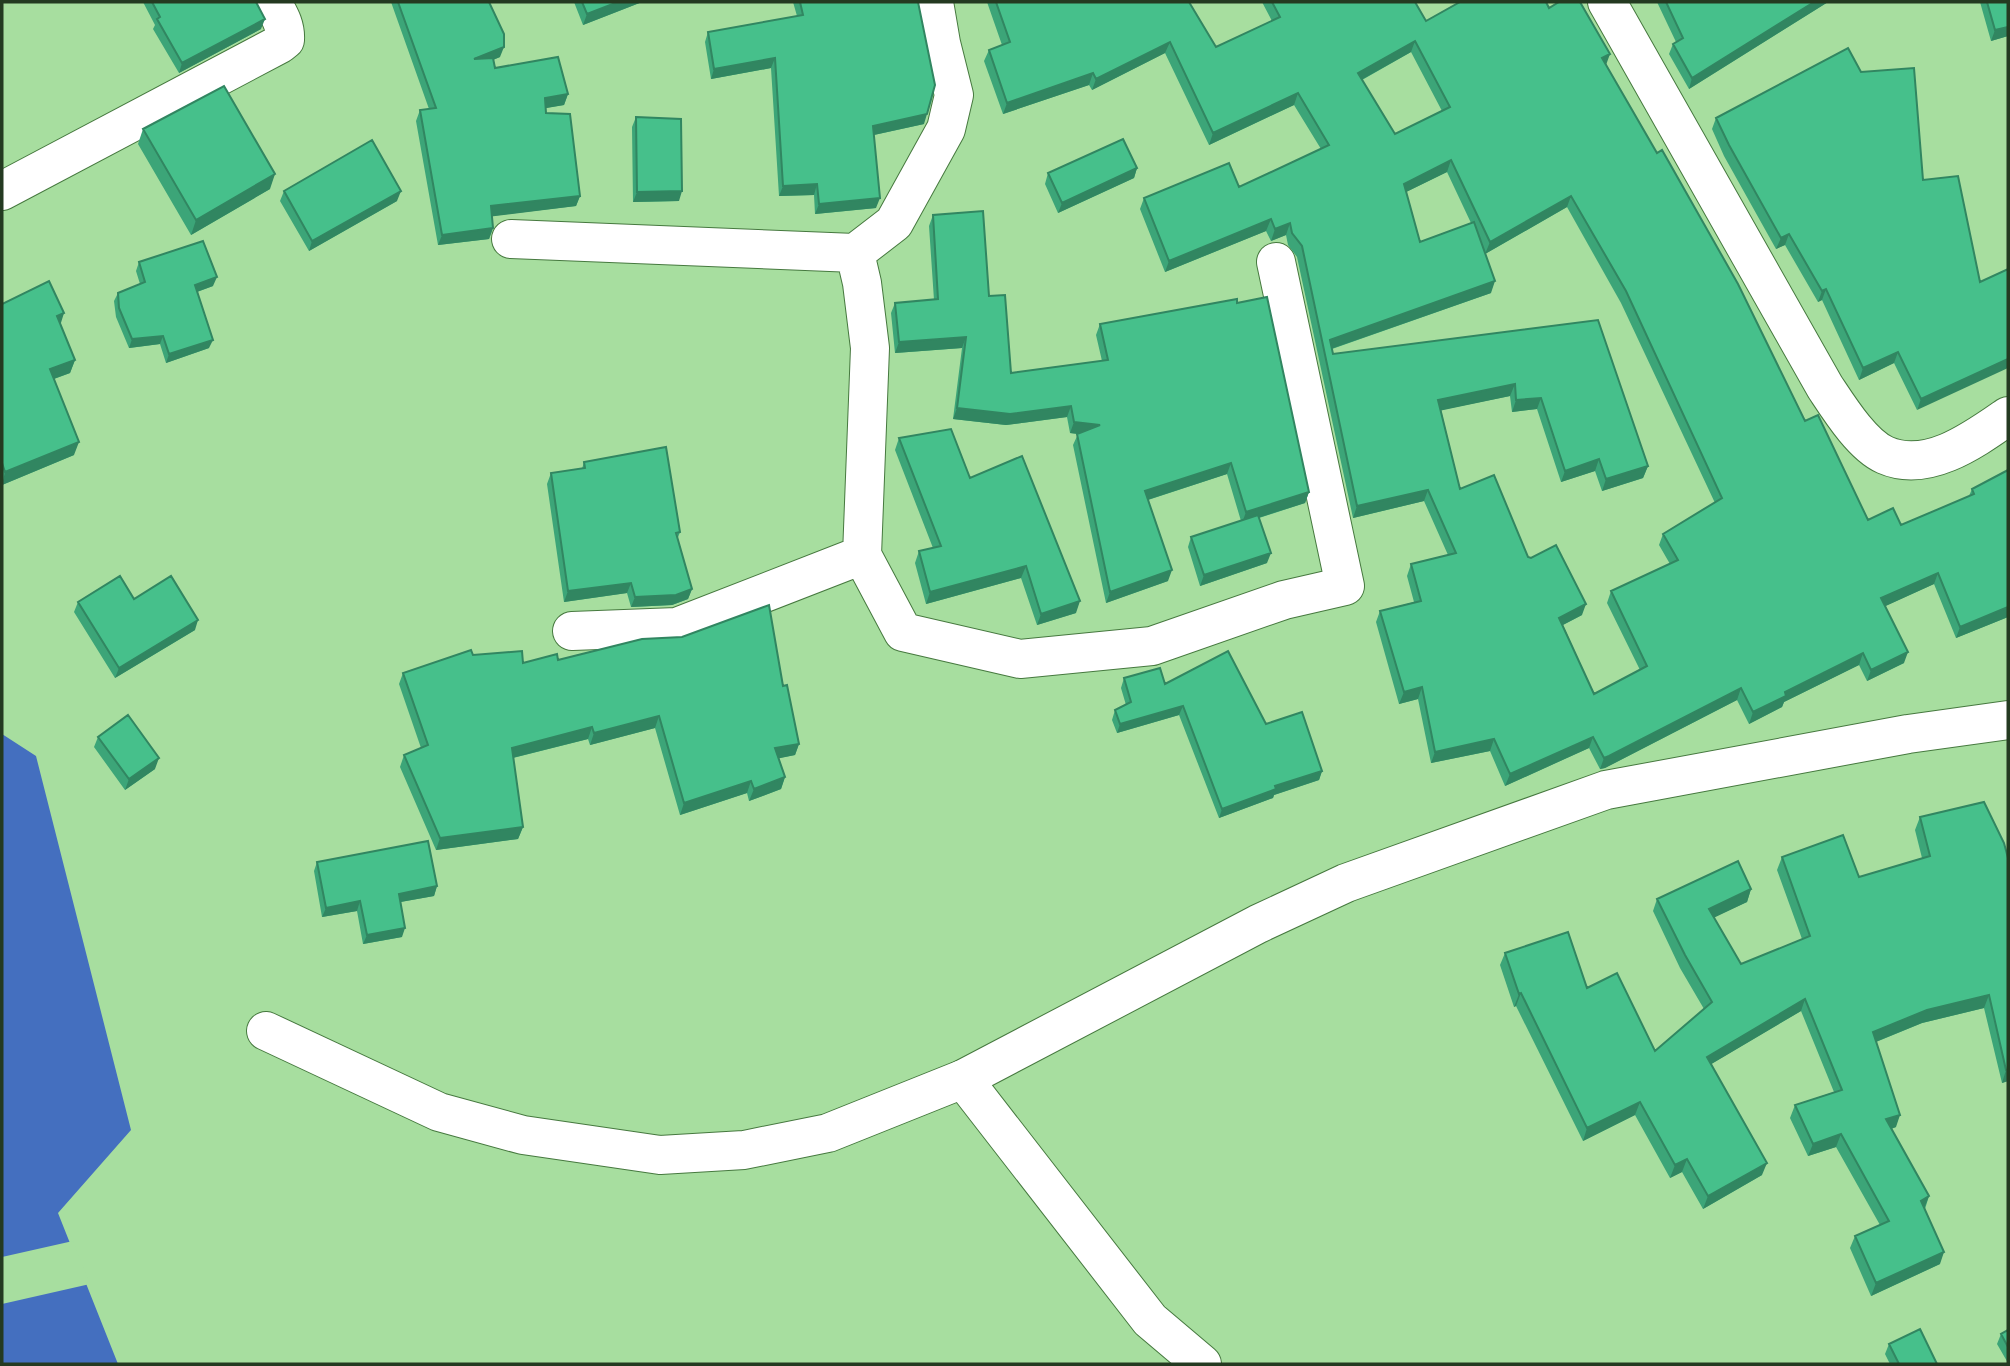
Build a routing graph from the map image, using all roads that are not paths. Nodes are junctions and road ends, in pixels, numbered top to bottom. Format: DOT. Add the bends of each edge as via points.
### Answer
graph roads {
  1 [pos="272,2"];
  2 [pos="934,2"];
  3 [pos="1607,2"];
  4 [pos="2,191"];
  5 [pos="511,239"];
  6 [pos="855,253"];
  7 [pos="1276,262"];
  8 [pos="2008,416"];
  9 [pos="862,555"];
  10 [pos="572,631"];
  11 [pos="2008,720"];
  12 [pos="266,1031"];
  13 [pos="963,1079"];
  14 [pos="1202,1364"];
  1 -- 4 [label="street" via="286,33 280,44"];
  2 -- 6 [label="street" via="954,95 946,129 894,223"];
  3 -- 8 [label="street" via="1851,426 1884,455 1907,461 1936,457 1968,443"];
  5 -- 6 [label="street"];
  6 -- 9 [label="street" via="870,348"];
  7 -- 9 [label="street" via="1345,586 1284,600 1152,646 1020,659 903,632"];
  9 -- 10 [label="street" via="677,627"];
  11 -- 13 [label="street" via="1606,790 1346,883 1258,924"];
  12 -- 13 [label="street" via="439,1112 523,1135 660,1155 744,1150 828,1133"];
  13 -- 14 [label="street" via="1150,1320"];
}
